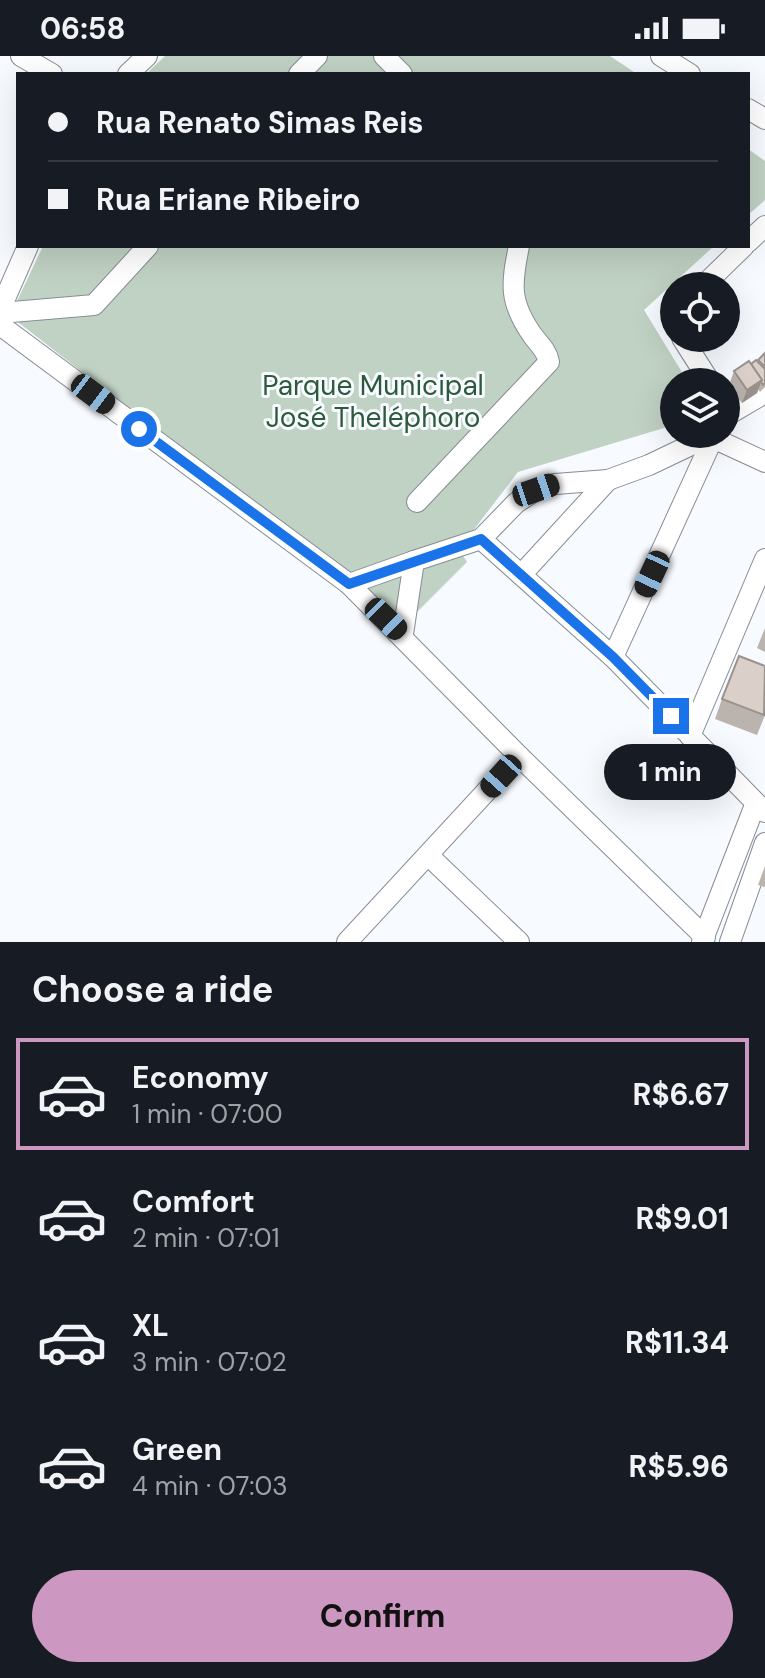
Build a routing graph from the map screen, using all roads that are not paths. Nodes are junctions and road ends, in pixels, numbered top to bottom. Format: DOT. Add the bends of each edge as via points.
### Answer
graph roads {
  1 [pos="21,56"];
  2 [pos="147,56"];
  3 [pos="317,56"];
  4 [pos="384,56"];
  5 [pos="661,56"];
  6 [pos="49,72"];
  7 [pos="130,72"];
  8 [pos="301,72"];
  9 [pos="400,72"];
  10 [pos="687,72"];
  11 [pos="765,226"];
  12 [pos="750,240"];
  13 [pos="26,248"];
  14 [pos="146,248"];
  15 [pos="519,248"];
  16 [pos="742,248"];
  17 [pos="9,263"];
  18 [pos="717,272"];
  19 [pos="0,312"];
  20 [pos="0,325"];
  21 [pos="765,393"];
  22 [pos="740,406"];
  23 [pos="679,448"];
  24 [pos="709,448"];
  25 [pos="738,448"];
  26 [pos="765,462"];
  27 [pos="608,480"];
  28 [pos="417,502"];
  29 [pos="481,539"];
  30 [pos="765,559"];
  31 [pos="414,561"];
  32 [pos="521,575"];
  33 [pos="349,584"];
  34 [pos="403,634"];
  35 [pos="613,657"];
  36 [pos="690,736"];
  37 [pos="519,756"];
  38 [pos="760,808"];
  39 [pos="765,843"];
  40 [pos="430,857"];
  41 [pos="704,939"];
  42 [pos="347,942"];
  43 [pos="519,942"];
  44 [pos="730,942"];
  1 -- 6 [label="street"];
  2 -- 7 [label="street"];
  3 -- 8 [label="street"];
  4 -- 9 [label="street"];
  5 -- 10 [label="street"];
  11 -- 12 [label="street"];
  13 -- 17 [label="street"];
  14 -- 19 [label="street" via="94,305"];
  15 -- 28 [label="street" via="511,290 518,314 549,362"];
  16 -- 18 [label="street"];
  17 -- 19 [label="street"];
  20 -- 33 [label="street"];
  21 -- 22 [label="street"];
  23 -- 27 [label="street"];
  24 -- 35 [label="street"];
  25 -- 26 [label="street"];
  27 -- 29 [label="street" via="536,490"];
  27 -- 32 [label="street"];
  29 -- 31 [label="street"];
  29 -- 32 [label="street"];
  30 -- 36 [label="street"];
  31 -- 33 [label="street"];
  31 -- 34 [label="street"];
  32 -- 35 [label="street"];
  33 -- 34 [label="street"];
  34 -- 37 [label="street"];
  35 -- 36 [label="street"];
  36 -- 38 [label="street"];
  37 -- 40 [label="street"];
  37 -- 41 [label="street"];
  38 -- 41 [label="street"];
  39 -- 44 [label="street"];
  40 -- 42 [label="street"];
  40 -- 43 [label="street"];
}
